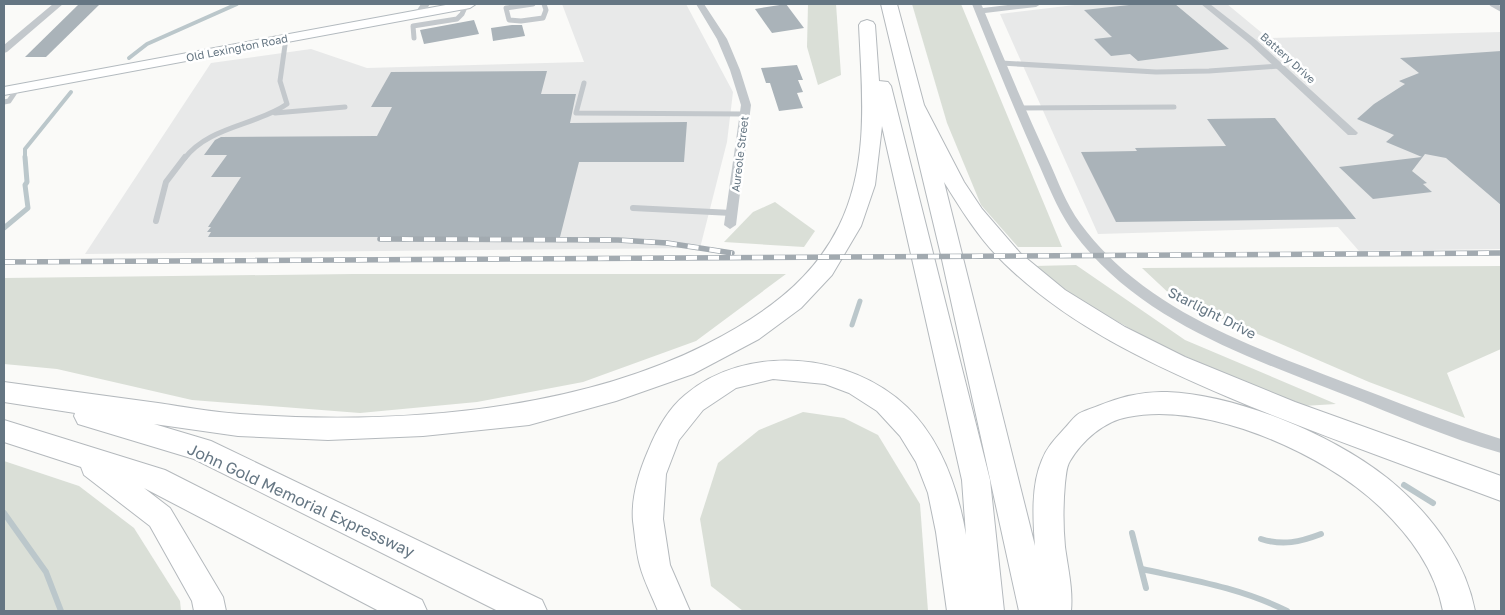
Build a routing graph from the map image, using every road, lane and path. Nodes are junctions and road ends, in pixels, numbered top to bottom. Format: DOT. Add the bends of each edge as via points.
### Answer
graph roads {
  1 [pos="58,4"];
  2 [pos="468,4"];
  3 [pos="533,4"];
  4 [pos="544,4"];
  5 [pos="700,4"];
  6 [pos="889,4"];
  7 [pos="1036,4"];
  8 [pos="1205,4"];
  9 [pos="1492,4"];
  10 [pos="978,7"];
  11 [pos="1501,9"];
  12 [pos="417,14"];
  13 [pos="286,38"];
  14 [pos="414,38"];
  15 [pos="4,50"];
  16 [pos="1001,63"];
  17 [pos="1279,66"];
  18 [pos="584,83"];
  19 [pos="10,90"];
  20 [pos="4,102"];
  21 [pos="915,106"];
  22 [pos="1174,107"];
  23 [pos="346,108"];
  24 [pos="1020,108"];
  25 [pos="274,113"];
  26 [pos="745,114"];
  27 [pos="1352,133"];
  28 [pos="633,208"];
  29 [pos="732,213"];
  30 [pos="156,221"];
  31 [pos="730,225"];
  32 [pos="4,392"];
  33 [pos="4,396"];
  34 [pos="4,431"];
  35 [pos="1501,446"];
  36 [pos="81,456"];
  37 [pos="1501,488"];
  38 [pos="210,611"];
  39 [pos="411,611"];
  40 [pos="530,611"];
  41 [pos="674,611"];
  42 [pos="962,611"];
  43 [pos="988,611"];
  44 [pos="1035,611"];
  45 [pos="1055,611"];
  46 [pos="1459,611"];
  1 -- 15 [label="street"];
  2 -- 12 [label="main road, Old Lexington Road"];
  3 -- 4 [label="lane" via="506,8 509,20 522,22 543,18"];
  5 -- 26 [label="street, Aureole Street" via="722,39 735,70 746,105"];
  6 -- 21 [label="highway"];
  7 -- 10 [label="street"];
  8 -- 17 [label="street, Battery Drive"];
  9 -- 11 [label="lane"];
  10 -- 16 [label="street, Starlight Drive"];
  12 -- 13 [label="main road, Old Lexington Road"];
  12 -- 14 [label="lane"];
  13 -- 19 [label="main road, Old Lexington Road"];
  13 -- 25 [label="lane" via="280,81 287,104"];
  16 -- 17 [label="lane" via="1199,72"];
  16 -- 24 [label="street, Starlight Drive"];
  17 -- 27 [label="street, Battery Drive"];
  18 -- 26 [label="lane" via="576,113"];
  19 -- 20 [label="lane" via="9,100"];
  21 -- 37 [label="highway" via="974,214 1012,258 1057,296 1116,333 1176,364 1286,410"];
  21 -- 44 [label="highway"];
  22 -- 24 [label="lane"];
  23 -- 25 [label="lane"];
  24 -- 35 [label="street, Starlight Drive" via="1076,227 1099,256 1150,299 1176,316 1261,356"];
  25 -- 30 [label="lane" via="220,131 188,153 166,182"];
  26 -- 29 [label="street, Aureole Street"];
  28 -- 29 [label="lane"];
  29 -- 31 [label="street, Aureole Street"];
  32 -- 43 [label="highway" via="238,425 328,429 423,425 529,414 616,391 684,367 750,333 793,302 824,269 850,226 865,185 873,124 866,18 976,480"];
  33 -- 40 [label="highway, John Gold Memorial Expressway" via="88,416 201,449"];
  34 -- 36 [label="highway"];
  36 -- 38 [label="highway" via="160,517 207,597"];
  36 -- 39 [label="highway" via="155,479"];
  41 -- 42 [label="highway" via="660,585 648,541 647,501 660,447 679,418 708,392 747,375 768,370 817,372 851,382 880,398 906,423 935,474 946,512"];
  45 -- 46 [label="highway" via="1058,595 1048,524 1056,456 1082,426 1100,415 1120,407 1143,404 1202,407 1256,420 1320,449 1376,486 1420,530 1454,590"];
}
